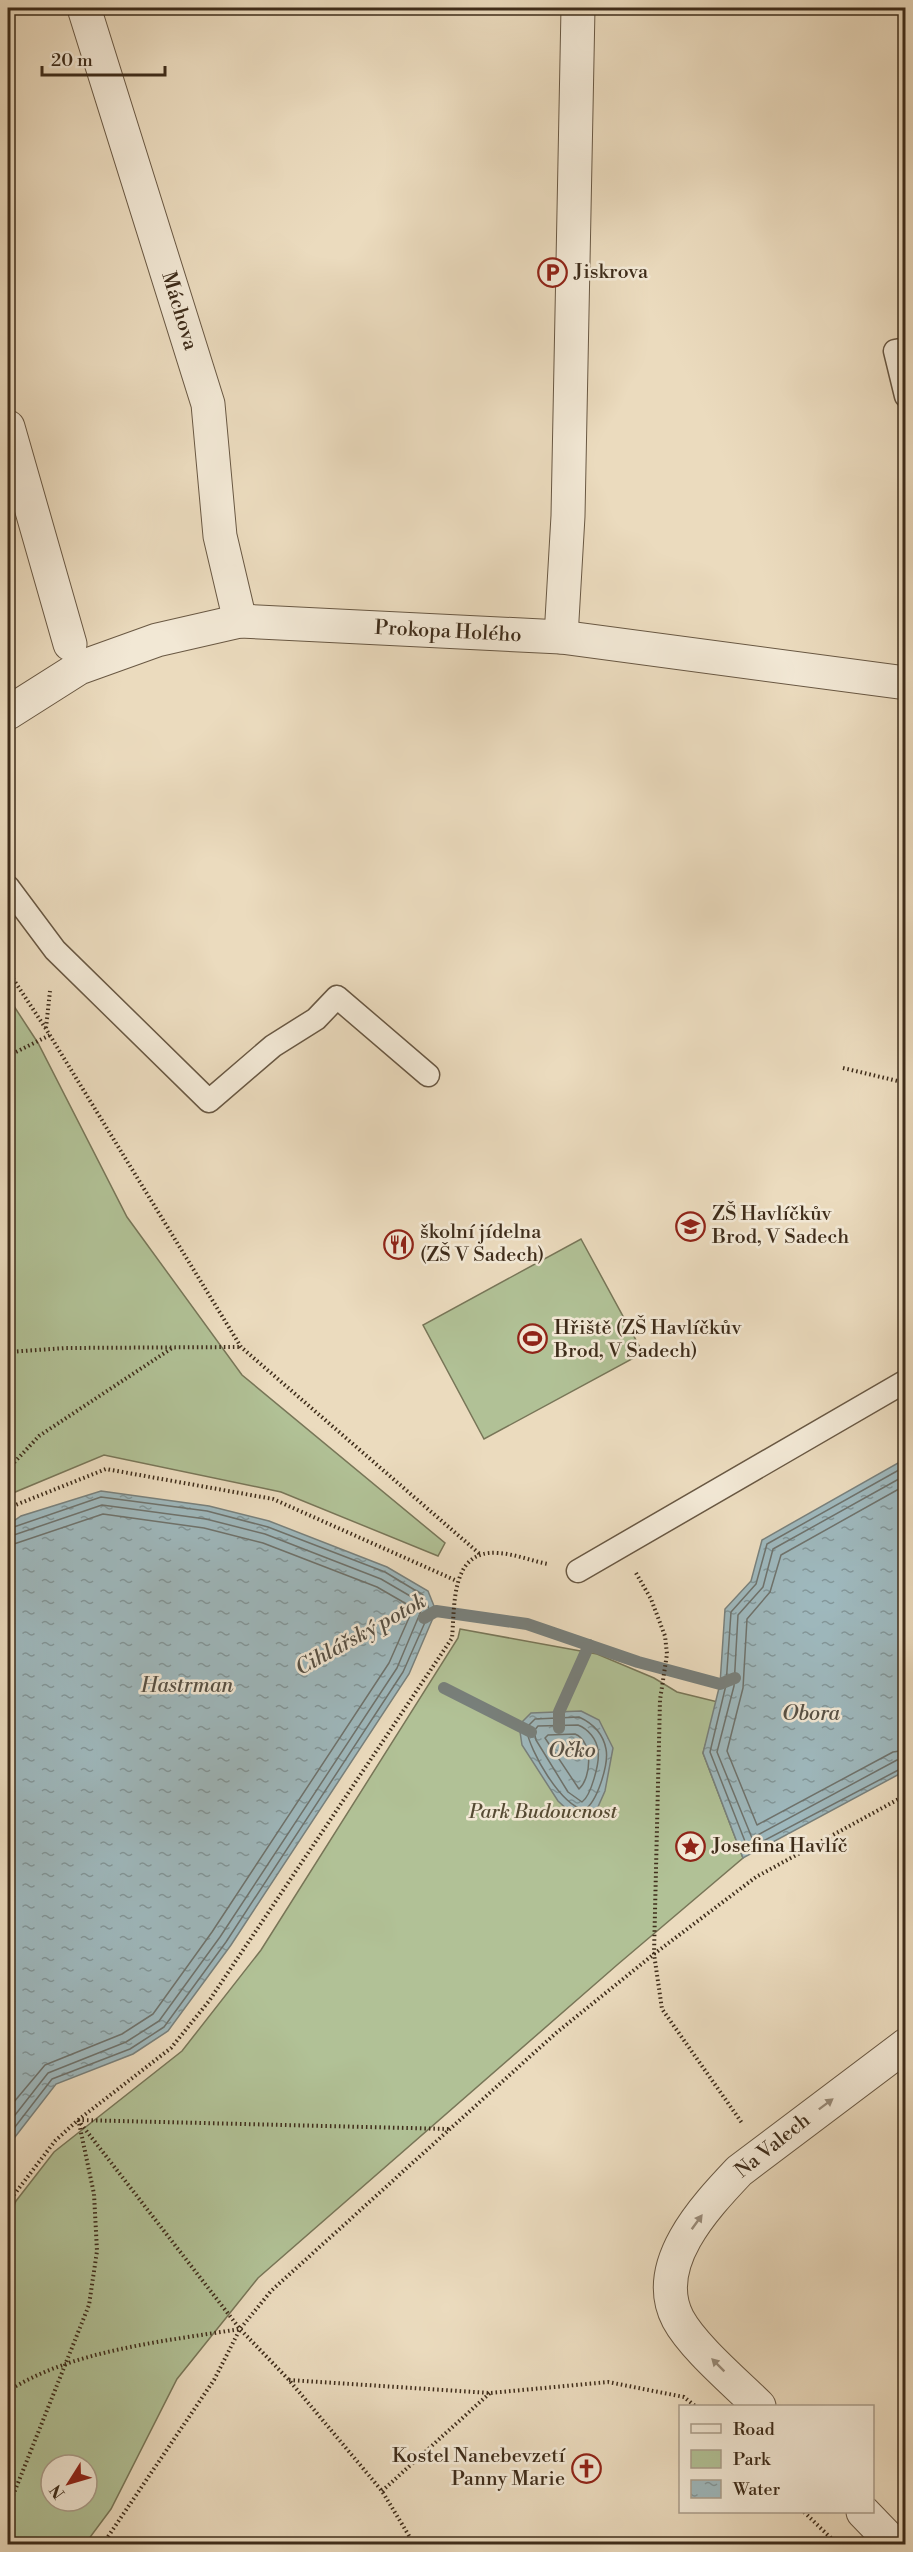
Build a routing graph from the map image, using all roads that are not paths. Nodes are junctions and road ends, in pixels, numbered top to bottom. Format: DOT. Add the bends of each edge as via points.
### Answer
graph roads {
  1 [pos="84,8"];
  2 [pos="578,8"];
  3 [pos="906,349"];
  4 [pos="906,396"];
  5 [pos="8,427"];
  6 [pos="240,621"];
  7 [pos="561,637"];
  8 [pos="70,644"];
  9 [pos="906,683"];
  10 [pos="8,713"];
  11 [pos="8,887"];
  12 [pos="428,1075"];
  13 [pos="906,1382"];
  14 [pos="578,1571"];
  15 [pos="906,2045"];
  16 [pos="758,2405"];
  17 [pos="864,2513"];
  18 [pos="891,2544"];
  1 -- 6 [label="street, Máchova" via="208,404 220,536"];
  2 -- 7 [label="street" via="568,516"];
  3 -- 4 [label="lane" via="895,351"];
  5 -- 8 [label="street"];
  6 -- 7 [label="street, Prokopa Holého"];
  6 -- 10 [label="street, Prokopa Holého" via="157,640 79,668"];
  7 -- 9 [label="street, Prokopa Holého"];
  11 -- 12 [label="lane" via="55,950 209,1101 273,1046 316,1019 337,997"];
  13 -- 14 [label="lane"];
  16 -- 15 [label="street, Na Valech, one-way" via="678,2319 670,2294 670,2274 689,2233 716,2195 762,2152"];
  17 -- 18 [label="street"];
}
